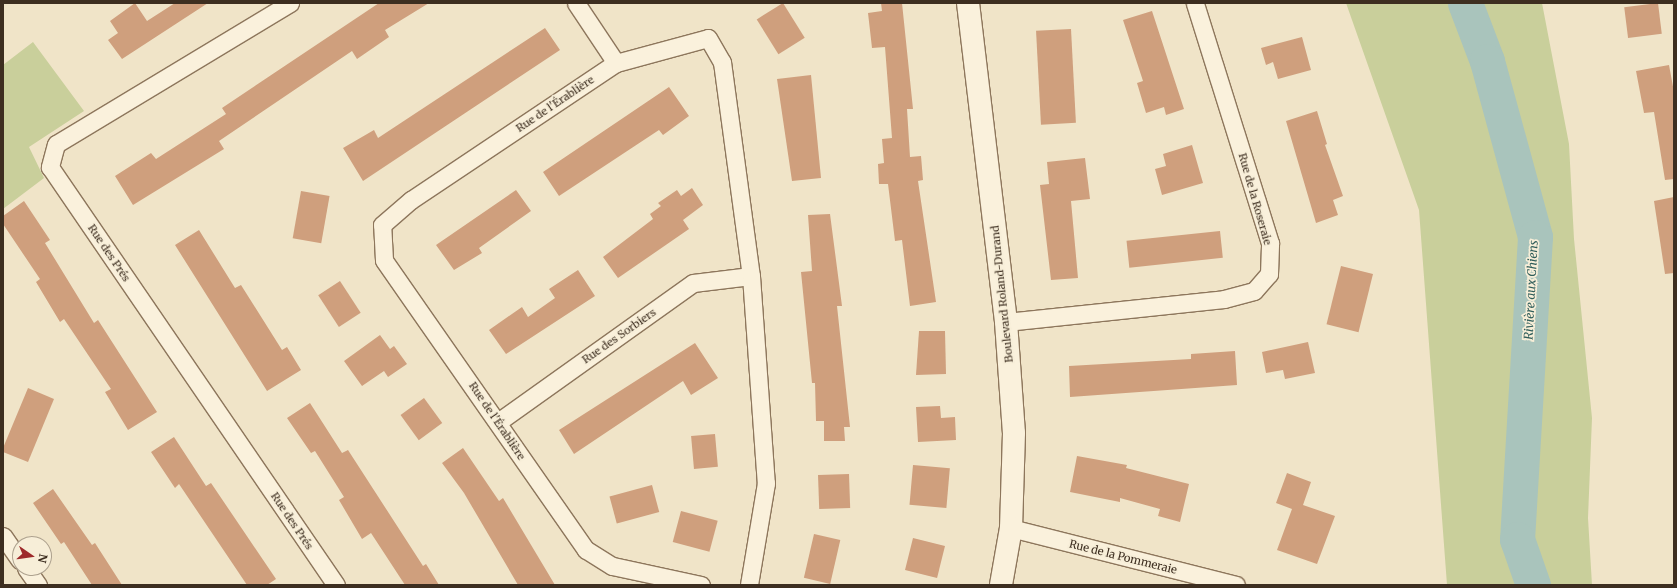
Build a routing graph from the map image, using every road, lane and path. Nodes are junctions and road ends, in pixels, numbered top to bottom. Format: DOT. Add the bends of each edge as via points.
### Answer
graph roads {
  1 [pos="290,3"];
  2 [pos="576,3"];
  3 [pos="968,3"];
  4 [pos="1195,3"];
  5 [pos="616,64"];
  6 [pos="751,276"];
  7 [pos="1006,322"];
  8 [pos="498,422"];
  9 [pos="1011,528"];
  10 [pos="3,536"];
  11 [pos="12,549"];
  12 [pos="32,576"];
  13 [pos="38,585"];
  14 [pos="336,585"];
  15 [pos="701,585"];
  16 [pos="749,585"];
  17 [pos="1001,585"];
  18 [pos="1236,585"];
  1 -- 14 [label="street, Rue des Prés" via="56,144 50,167"];
  2 -- 5 [label="street"];
  3 -- 7 [label="street, Boulevard Roland-Durand"];
  4 -- 7 [label="street, Rue de la Roseraie" via="1270,243 1269,274 1254,291 1224,299"];
  5 -- 6 [label="street, Rue de l'Érablière" via="708,38 722,62"];
  5 -- 8 [label="street, Rue de l'Érablière" via="411,200 382,225 384,260"];
  6 -- 8 [label="street, Rue des Sorbiers" via="694,283"];
  6 -- 16 [label="street, Rue de l'Érablière" via="766,483"];
  7 -- 9 [label="street, Boulevard Roland-Durand" via="1014,433"];
  8 -- 15 [label="street, Rue de l'Érablière" via="586,550 612,566"];
  9 -- 17 [label="street, Boulevard Roland-Durand"];
  9 -- 18 [label="street, Rue de la Pommeraie"];
  10 -- 11 [label="street"];
  12 -- 13 [label="street"];
}
